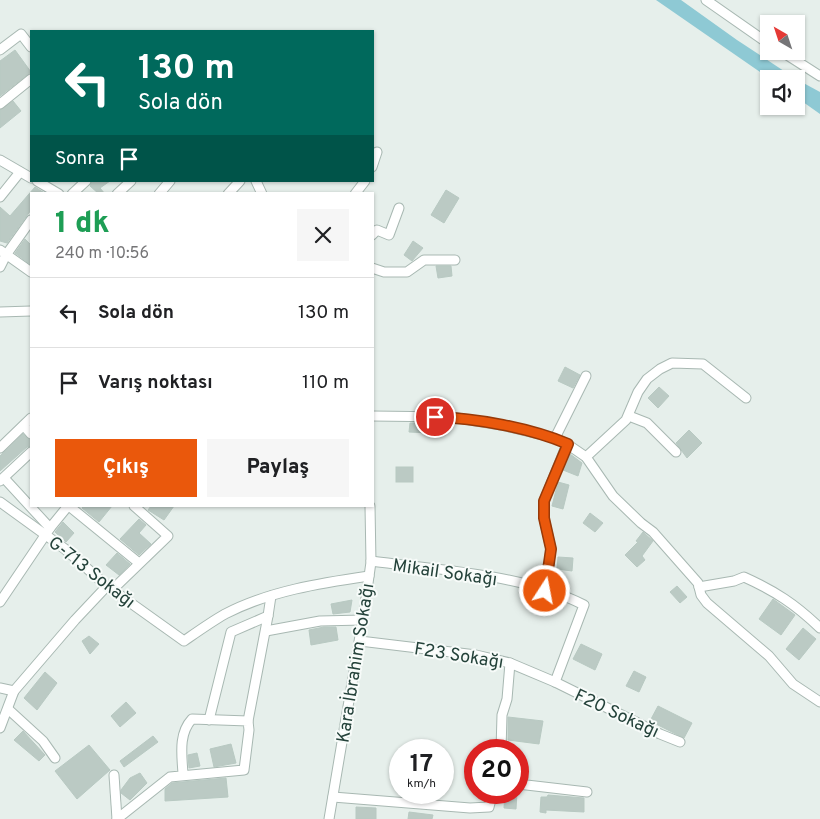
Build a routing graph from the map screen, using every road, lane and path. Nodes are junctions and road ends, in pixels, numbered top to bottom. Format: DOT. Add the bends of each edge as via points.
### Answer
graph roads {
  1 [pos="706,0"];
  2 [pos="760,38"];
  3 [pos="30,46"];
  4 [pos="0,50"];
  5 [pos="795,60"];
  6 [pos="820,76"];
  7 [pos="30,80"];
  8 [pos="0,104"];
  9 [pos="377,152"];
  10 [pos="0,160"];
  11 [pos="374,161"];
  12 [pos="20,172"];
  13 [pos="30,177"];
  14 [pos="38,182"];
  15 [pos="85,182"];
  16 [pos="130,182"];
  17 [pos="169,182"];
  18 [pos="239,182"];
  19 [pos="364,182"];
  20 [pos="54,192"];
  21 [pos="74,192"];
  22 [pos="120,192"];
  23 [pos="161,192"];
  24 [pos="230,192"];
  25 [pos="357,192"];
  26 [pos="0,196"];
  27 [pos="399,208"];
  28 [pos="30,223"];
  29 [pos="374,233"];
  30 [pos="3,252"];
  31 [pos="455,260"];
  32 [pos="0,267"];
  33 [pos="374,269"];
  34 [pos="30,271"];
  35 [pos="30,311"];
  36 [pos="0,312"];
  37 [pos="586,376"];
  38 [pos="746,398"];
  39 [pos="374,416"];
  40 [pos="629,416"];
  41 [pos="30,419"];
  42 [pos="24,426"];
  43 [pos="30,433"];
  44 [pos="555,438"];
  45 [pos="568,444"];
  46 [pos="0,448"];
  47 [pos="676,452"];
  48 [pos="30,453"];
  49 [pos="586,457"];
  50 [pos="2,480"];
  51 [pos="0,502"];
  52 [pos="68,507"];
  53 [pos="70,507"];
  54 [pos="135,507"];
  55 [pos="370,507"];
  56 [pos="48,531"];
  57 [pos="371,561"];
  58 [pos="139,564"];
  59 [pos="369,576"];
  60 [pos="699,587"];
  61 [pos="110,588"];
  62 [pos="545,591"];
  63 [pos="271,596"];
  64 [pos="0,602"];
  65 [pos="268,616"];
  66 [pos="363,620"];
  67 [pos="820,628"];
  68 [pos="266,631"];
  69 [pos="360,641"];
  70 [pos="510,663"];
  71 [pos="555,682"];
  72 [pos="0,688"];
  73 [pos="14,691"];
  74 [pos="820,702"];
  75 [pos="8,709"];
  76 [pos="208,720"];
  77 [pos="248,721"];
  78 [pos="0,728"];
  79 [pos="501,739"];
  80 [pos="680,742"];
  81 [pos="55,758"];
  82 [pos="183,774"];
  83 [pos="114,775"];
  84 [pos="529,785"];
  85 [pos="587,792"];
  86 [pos="333,797"];
  87 [pos="490,804"];
  88 [pos="117,819"];
  89 [pos="328,819"];
  1 -- 2 [label="street"];
  3 -- 4 [label="street" via="22,34"];
  5 -- 6 [label="street"];
  7 -- 8 [label="street"];
  9 -- 11 [label="street"];
  10 -- 12 [label="street"];
  12 -- 13 [label="street"];
  12 -- 26 [label="street"];
  14 -- 20 [label="street"];
  15 -- 21 [label="street"];
  16 -- 22 [label="street"];
  17 -- 23 [label="street"];
  18 -- 24 [label="street"];
  19 -- 25 [label="street"];
  27 -- 29 [label="street" via="388,235 377,230"];
  28 -- 30 [label="street"];
  30 -- 32 [label="street"];
  30 -- 34 [label="street"];
  31 -- 33 [label="street" via="424,260 407,272"];
  35 -- 36 [label="street"];
  37 -- 44 [label="street"];
  38 -- 40 [label="street" via="708,367 679,362 660,369 647,379"];
  39 -- 44 [label="street" via="450,417"];
  40 -- 47 [label="street" via="647,423"];
  40 -- 49 [label="street"];
  41 -- 42 [label="street"];
  42 -- 43 [label="street"];
  42 -- 46 [label="street"];
  44 -- 45 [label="street"];
  45 -- 49 [label="street"];
  45 -- 62 [label="street" via="544,501 551,549"];
  48 -- 50 [label="street"];
  49 -- 60 [label="street" via="613,496 654,532"];
  50 -- 56 [label="street"];
  51 -- 56 [label="street, G-713 Sokağı"];
  52 -- 56 [label="street"];
  53 -- 58 [label="street"];
  54 -- 58 [label="street" via="168,536"];
  55 -- 57 [label="street, Kara İbrahim Sokağı"];
  56 -- 61 [label="street, G-713 Sokağı"];
  56 -- 64 [label="street"];
  57 -- 59 [label="street, Kara İbrahim Sokağı"];
  57 -- 62 [label="street, Mikail Sokağı" via="498,578"];
  58 -- 61 [label="street"];
  59 -- 63 [label="street" via="313,584"];
  59 -- 66 [label="street, Kara İbrahim Sokağı"];
  60 -- 67 [label="street" via="744,577 780,595"];
  60 -- 74 [label="street" via="707,603 769,656 793,684"];
  61 -- 63 [label="street, G-713 Sokağı" via="184,641 226,614"];
  61 -- 73 [label="street" via="75,620"];
  62 -- 71 [label="street, Mikail Sokağı" via="584,605"];
  63 -- 65 [label="street"];
  65 -- 68 [label="street"];
  65 -- 76 [label="street" via="231,632"];
  66 -- 68 [label="street" via="320,621"];
  66 -- 69 [label="street, Kara İbrahim Sokağı"];
  68 -- 77 [label="street"];
  69 -- 70 [label="street, F23 Sokağı" via="476,654"];
  69 -- 86 [label="street, Kara İbrahim Sokağı"];
  70 -- 71 [label="street, F23 Sokağı"];
  70 -- 79 [label="street"];
  71 -- 80 [label="street, F20 Sokağı"];
  72 -- 73 [label="street"];
  73 -- 75 [label="street"];
  75 -- 78 [label="street"];
  75 -- 81 [label="street" via="43,741"];
  76 -- 77 [label="street"];
  76 -- 82 [label="street" via="192,719 187,725 182,740"];
  77 -- 82 [label="street" via="244,770"];
  82 -- 88 [label="street" via="170,777"];
  83 -- 88 [label="street"];
  84 -- 85 [label="street"];
  86 -- 87 [label="street" via="470,808"];
  86 -- 89 [label="street, Kara İbrahim Sokağı"];
}
